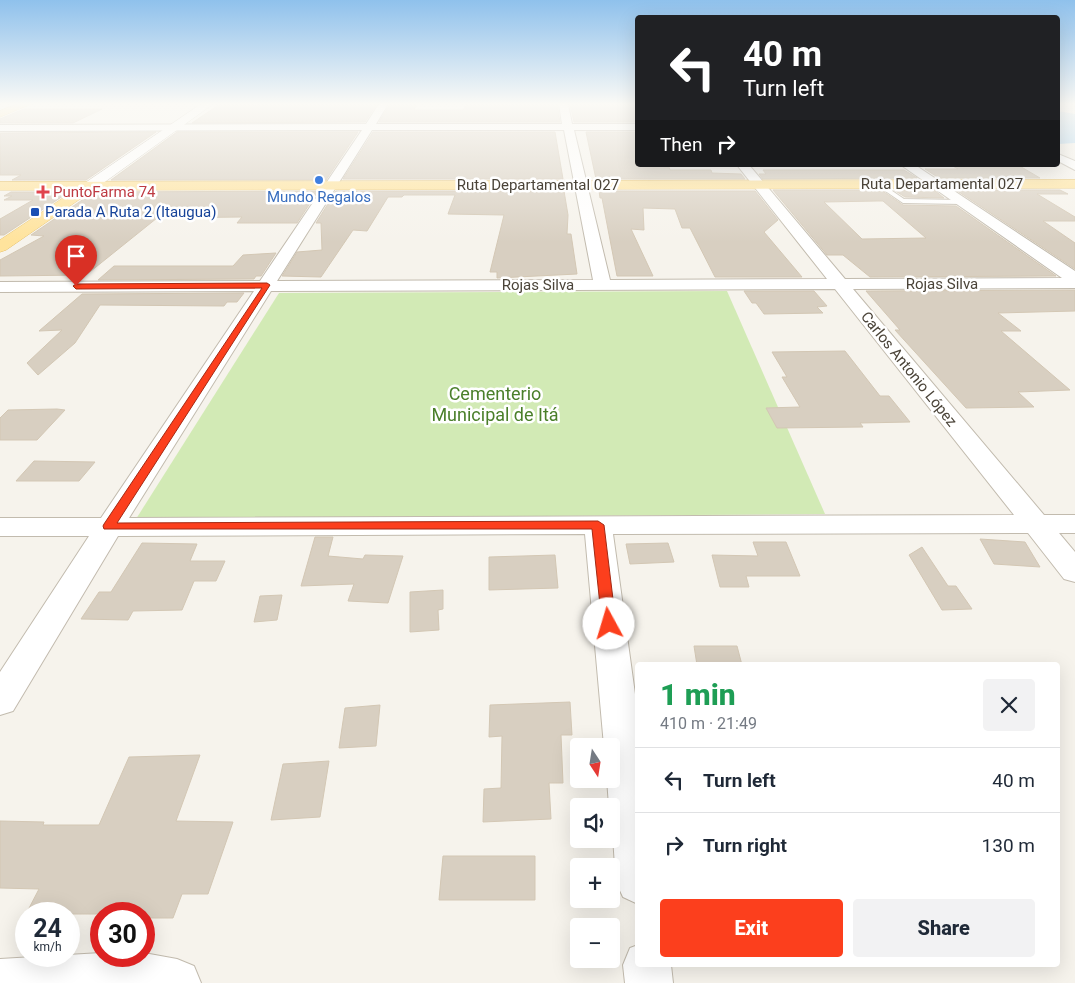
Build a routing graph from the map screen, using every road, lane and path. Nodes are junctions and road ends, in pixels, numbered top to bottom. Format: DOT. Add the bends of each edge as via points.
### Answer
graph roads {
  1 [pos="142,150"];
  2 [pos="355,150"];
  3 [pos="573,150"];
  4 [pos="1060,158"];
  5 [pos="1075,166"];
  6 [pos="745,167"];
  7 [pos="910,167"];
  8 [pos="759,184"];
  9 [pos="1075,184"];
  10 [pos="581,185"];
  11 [pos="880,185"];
  12 [pos="936,185"];
  13 [pos="0,186"];
  14 [pos="90,186"];
  15 [pos="332,186"];
  16 [pos="962,202"];
  17 [pos="0,247"];
  18 [pos="1075,281"];
  19 [pos="840,284"];
  20 [pos="267,285"];
  21 [pos="603,285"];
  22 [pos="0,287"];
  23 [pos="1036,524"];
  24 [pos="1075,524"];
  25 [pos="598,525"];
  26 [pos="109,526"];
  27 [pos="0,527"];
  28 [pos="1075,572"];
  29 [pos="0,701"];
  30 [pos="635,855"];
  31 [pos="647,967"];
  32 [pos="0,983"];
  33 [pos="177,983"];
  34 [pos="649,983"];
  1 -- 14 [label="street"];
  2 -- 15 [label="street"];
  3 -- 10 [label="street"];
  4 -- 5 [label="street"];
  6 -- 8 [label="street, Carlos Antonio López"];
  7 -- 12 [label="street"];
  8 -- 10 [label="main road, Ruta Departamental 027"];
  8 -- 11 [label="main road, Ruta Departamental 027"];
  8 -- 19 [label="street, Carlos Antonio López"];
  9 -- 12 [label="main road, Ruta Departamental 027"];
  10 -- 15 [label="main road, Ruta Departamental 027"];
  10 -- 21 [label="street"];
  11 -- 12 [label="main road, Ruta Departamental 027"];
  11 -- 16 [label="lane" via="903,201"];
  12 -- 16 [label="street"];
  13 -- 14 [label="main road, Ruta Departamental 027"];
  14 -- 15 [label="main road, Ruta Departamental 027"];
  14 -- 17 [label="main road"];
  15 -- 20 [label="street"];
  16 -- 18 [label="street"];
  18 -- 19 [label="street, Rojas Silva"];
  19 -- 21 [label="street, Rojas Silva"];
  19 -- 23 [label="street, Carlos Antonio López"];
  20 -- 21 [label="street, Rojas Silva"];
  20 -- 22 [label="street, Rojas Silva"];
  20 -- 26 [label="street"];
  23 -- 24 [label="street"];
  23 -- 25 [label="street"];
  23 -- 28 [label="street, Carlos Antonio López"];
  25 -- 26 [label="street"];
  25 -- 30 [label="street"];
  26 -- 27 [label="street"];
  26 -- 29 [label="street"];
  31 -- 34 [label="street"];
  32 -- 33 [label="street" via="134,975"];
}
